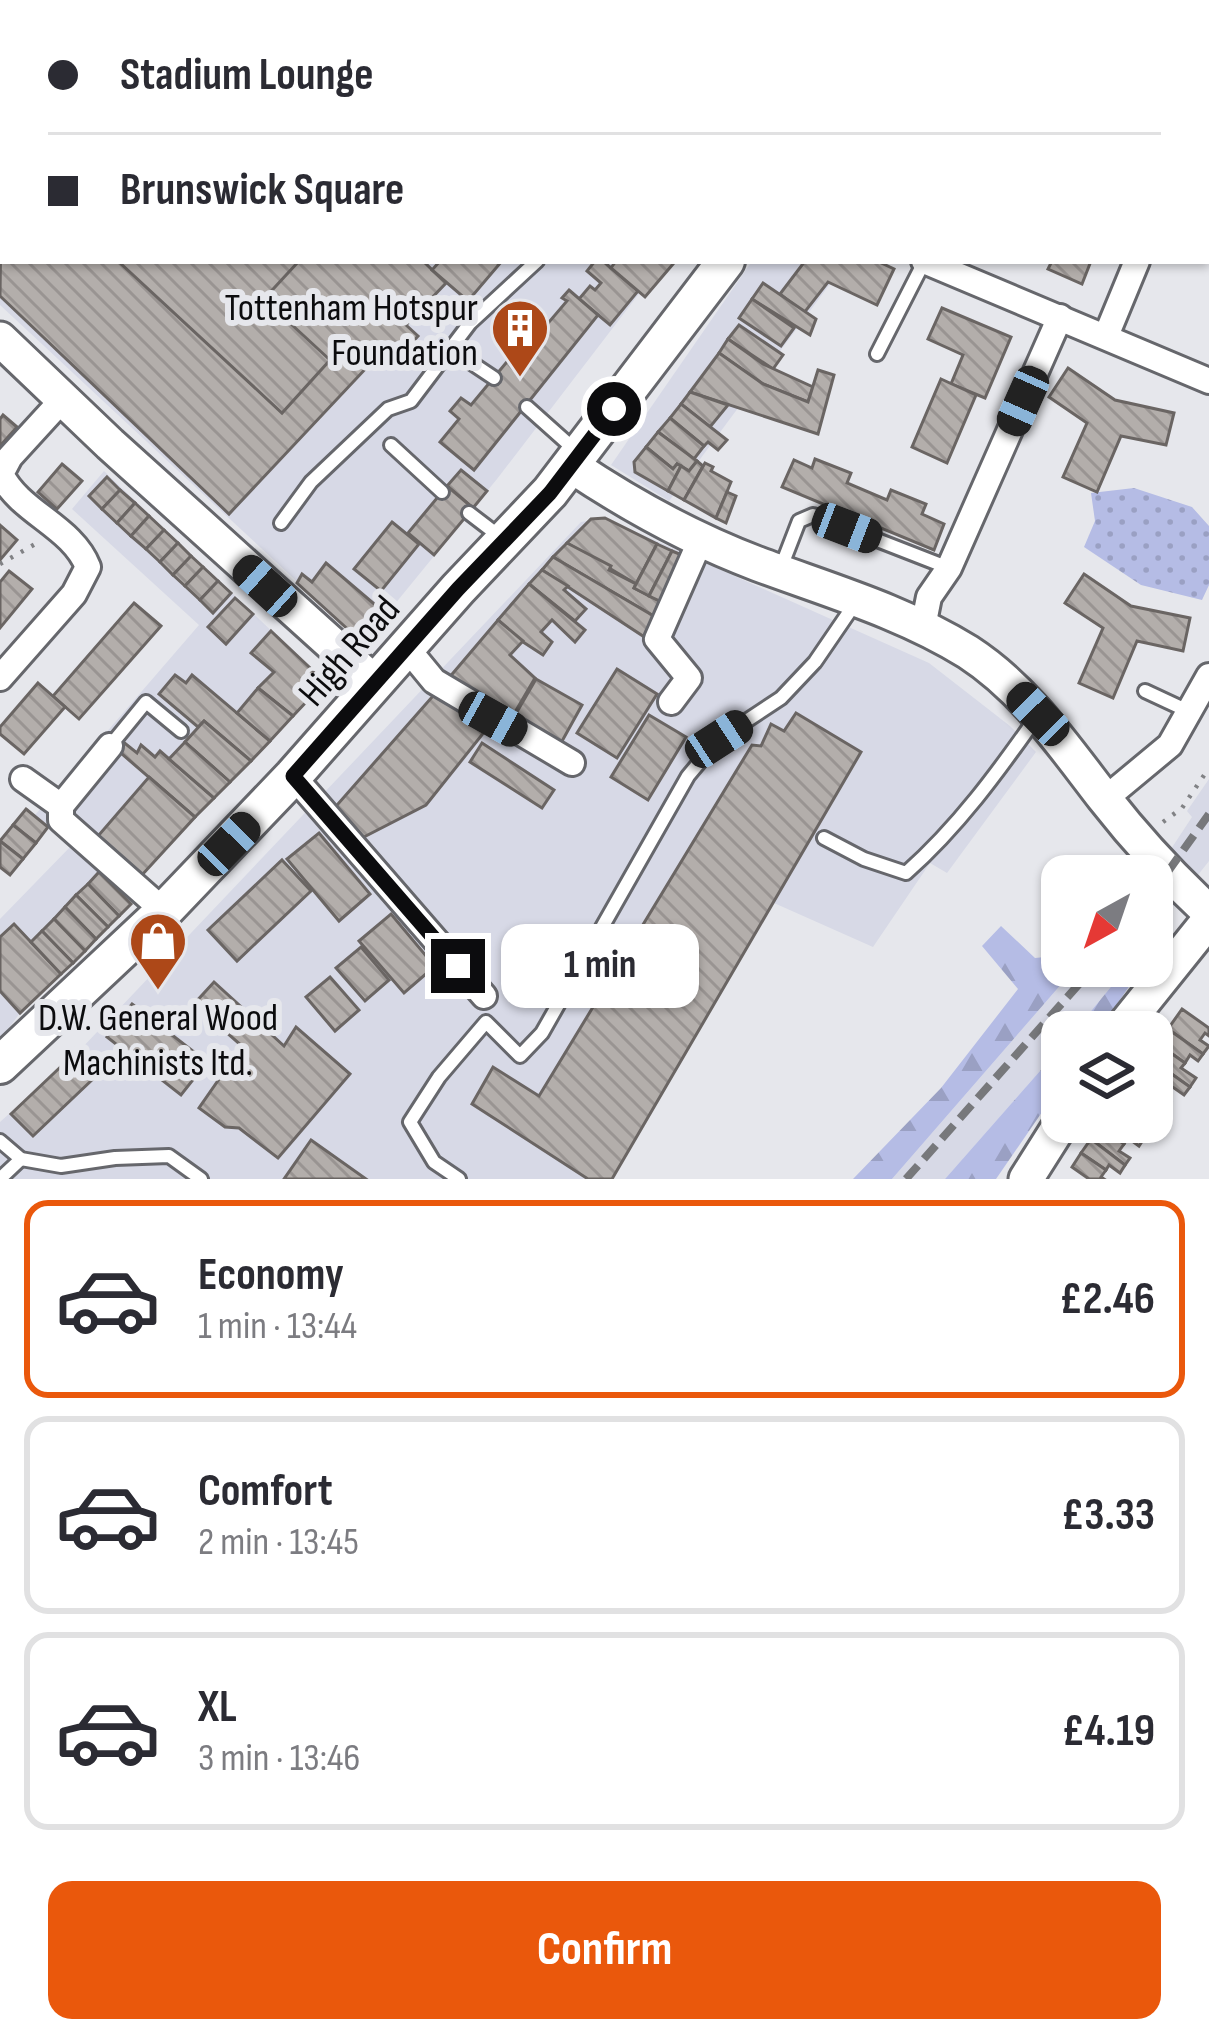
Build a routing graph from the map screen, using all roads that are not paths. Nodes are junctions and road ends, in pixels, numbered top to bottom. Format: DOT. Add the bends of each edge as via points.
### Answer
graph roads {
  1 [pos="534,264"];
  2 [pos="923,264"];
  3 [pos="932,264"];
  4 [pos="1136,264"];
  5 [pos="716,268"];
  6 [pos="1060,317"];
  7 [pos="1106,336"];
  8 [pos="0,339"];
  9 [pos="452,350"];
  10 [pos="877,354"];
  11 [pos="494,377"];
  12 [pos="1209,381"];
  13 [pos="63,399"];
  14 [pos="527,406"];
  15 [pos="391,445"];
  16 [pos="576,460"];
  17 [pos="442,492"];
  18 [pos="469,513"];
  19 [pos="281,523"];
  20 [pos="701,539"];
  21 [pos="504,540"];
  22 [pos="949,568"];
  23 [pos="780,571"];
  24 [pos="856,601"];
  25 [pos="923,627"];
  26 [pos="406,647"];
  27 [pos="1209,676"];
  28 [pos="0,678"];
  29 [pos="375,683"];
  30 [pos="1145,691"];
  31 [pos="671,702"];
  32 [pos="1191,712"];
  33 [pos="1038,714"];
  34 [pos="181,730"];
  35 [pos="110,746"];
  36 [pos="572,763"];
  37 [pos="293,776"];
  38 [pos="23,778"];
  39 [pos="1105,799"];
  40 [pos="61,806"];
  41 [pos="824,838"];
  42 [pos="164,910"];
  43 [pos="1209,916"];
  44 [pos="484,996"];
  45 [pos="1135,1011"];
  46 [pos="483,1026"];
  47 [pos="0,1065"];
  48 [pos="0,1141"];
  49 [pos="1049,1143"];
  50 [pos="21,1159"];
  51 [pos="185,1166"];
  52 [pos="4,1175"];
  53 [pos="174,1179"];
  54 [pos="201,1179"];
  55 [pos="459,1179"];
  56 [pos="1026,1179"];
  1 -- 9 [label="lane"];
  2 -- 10 [label="lane"];
  3 -- 6 [label="street"];
  4 -- 7 [label="street"];
  5 -- 16 [label="main road, High Road"];
  6 -- 7 [label="street"];
  6 -- 22 [label="street"];
  7 -- 12 [label="street"];
  8 -- 13 [label="street"];
  9 -- 11 [label="lane"];
  9 -- 19 [label="lane" via="411,401 388,409 311,482"];
  13 -- 28 [label="street" via="1,475 88,567"];
  13 -- 29 [label="street"];
  14 -- 16 [label="lane"];
  15 -- 17 [label="lane"];
  16 -- 20 [label="street" via="629,503"];
  16 -- 21 [label="main road, High Road"];
  18 -- 21 [label="lane"];
  20 -- 23 [label="street"];
  20 -- 31 [label="street" via="657,638 689,678"];
  21 -- 26 [label="main road, High Road"];
  22 -- 23 [label="lane" via="813,514 800,521"];
  22 -- 25 [label="street" via="929,597"];
  23 -- 24 [label="street"];
  24 -- 25 [label="street"];
  24 -- 46 [label="lane" via="781,698 719,739 688,776 542,1033 520,1055"];
  25 -- 33 [label="street" via="992,670"];
  26 -- 29 [label="main road, High Road"];
  26 -- 36 [label="street" via="434,681"];
  27 -- 32 [label="street"];
  29 -- 37 [label="main road, High Road"];
  30 -- 32 [label="lane"];
  32 -- 39 [label="street" via="1170,745"];
  33 -- 39 [label="street"];
  33 -- 41 [label="lane" via="987,787 906,873"];
  34 -- 35 [label="lane" via="146,702"];
  35 -- 40 [label="street"];
  37 -- 42 [label="main road, High Road"];
  37 -- 44 [label="street"];
  38 -- 40 [label="street"];
  39 -- 43 [label="street"];
  40 -- 42 [label="street" via="61,820"];
  42 -- 47 [label="main road, High Road"];
  43 -- 45 [label="street"];
  44 -- 46 [label="lane"];
  46 -- 55 [label="lane" via="410,1122 434,1162"];
  48 -- 50 [label="lane"];
  49 -- 56 [label="street"];
  50 -- 51 [label="lane" via="61,1166 169,1156"];
  50 -- 52 [label="lane"];
  51 -- 53 [label="lane"];
  51 -- 54 [label="lane"];
}
